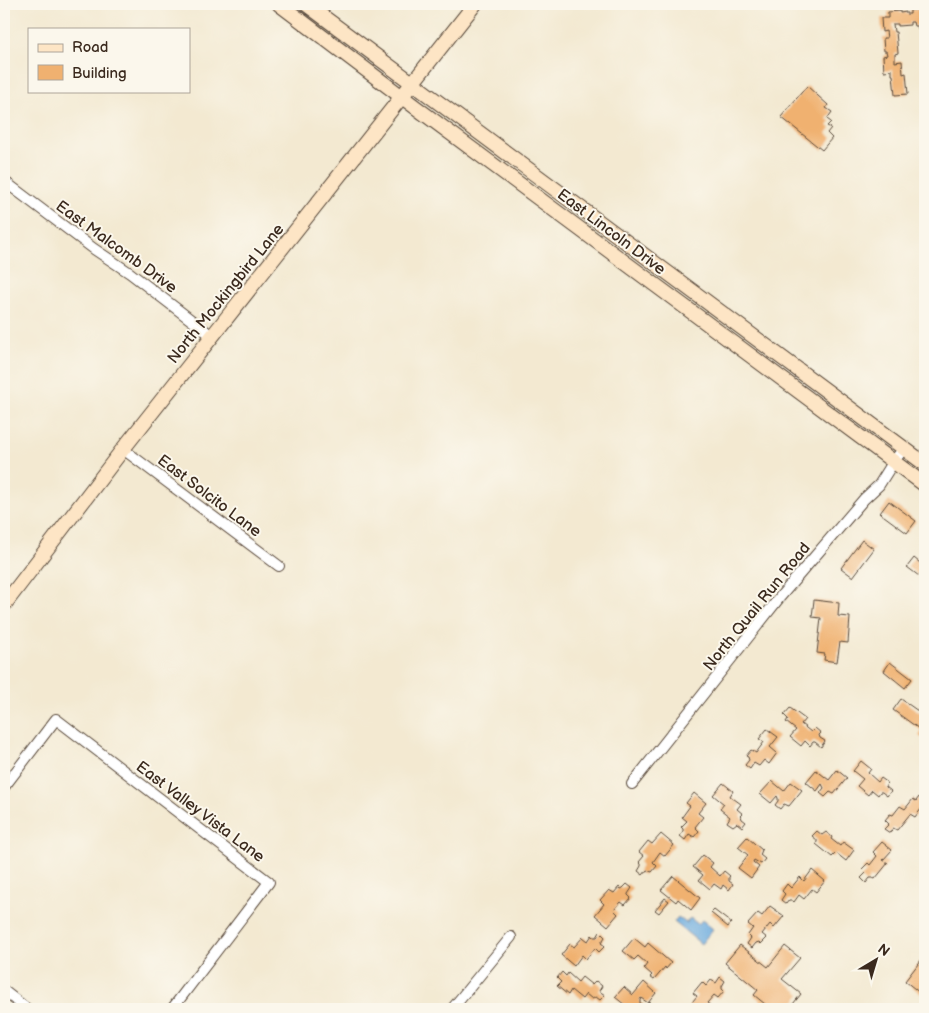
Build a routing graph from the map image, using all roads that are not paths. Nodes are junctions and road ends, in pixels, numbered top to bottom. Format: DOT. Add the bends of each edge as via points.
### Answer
graph roads {
  1 [pos="279,4"];
  2 [pos="306,4"];
  3 [pos="475,4"];
  4 [pos="413,84"];
  5 [pos="403,97"];
  6 [pos="4,181"];
  7 [pos="619,236"];
  8 [pos="608,249"];
  9 [pos="212,336"];
  10 [pos="904,448"];
  11 [pos="123,449"];
  12 [pos="894,461"];
  13 [pos="925,464"];
  14 [pos="925,485"];
  15 [pos="279,566"];
  16 [pos="4,605"];
  17 [pos="632,784"];
  18 [pos="4,787"];
  19 [pos="511,937"];
  20 [pos="4,991"];
  21 [pos="27,1009"];
  22 [pos="172,1009"];
  23 [pos="452,1009"];
  1 -- 5 [label="main road, East Lincoln Drive"];
  2 -- 4 [label="main road, East Lincoln Drive"];
  3 -- 4 [label="main road, North Mockingbird Lane"];
  4 -- 5 [label="main road, North Mockingbird Lane"];
  4 -- 7 [label="main road, East Lincoln Drive"];
  5 -- 8 [label="main road, East Lincoln Drive"];
  5 -- 9 [label="main road, North Mockingbird Lane"];
  6 -- 9 [label="street, East Malcomb Drive"];
  7 -- 8 [label="main road"];
  7 -- 10 [label="main road, East Lincoln Drive"];
  8 -- 12 [label="main road, East Lincoln Drive"];
  9 -- 11 [label="main road, North Mockingbird Lane"];
  10 -- 12 [label="street, North Quail Run Road"];
  10 -- 13 [label="main road, East Lincoln Drive"];
  11 -- 15 [label="street, East Solcito Lane"];
  11 -- 16 [label="main road, North Mockingbird Lane"];
  12 -- 14 [label="main road, East Lincoln Drive"];
  12 -- 17 [label="street, North Quail Run Road" via="879,485 780,597"];
  18 -- 22 [label="street, East Valley Vista Lane" via="56,719 269,882"];
  19 -- 23 [label="street"];
  20 -- 21 [label="street"];
}
